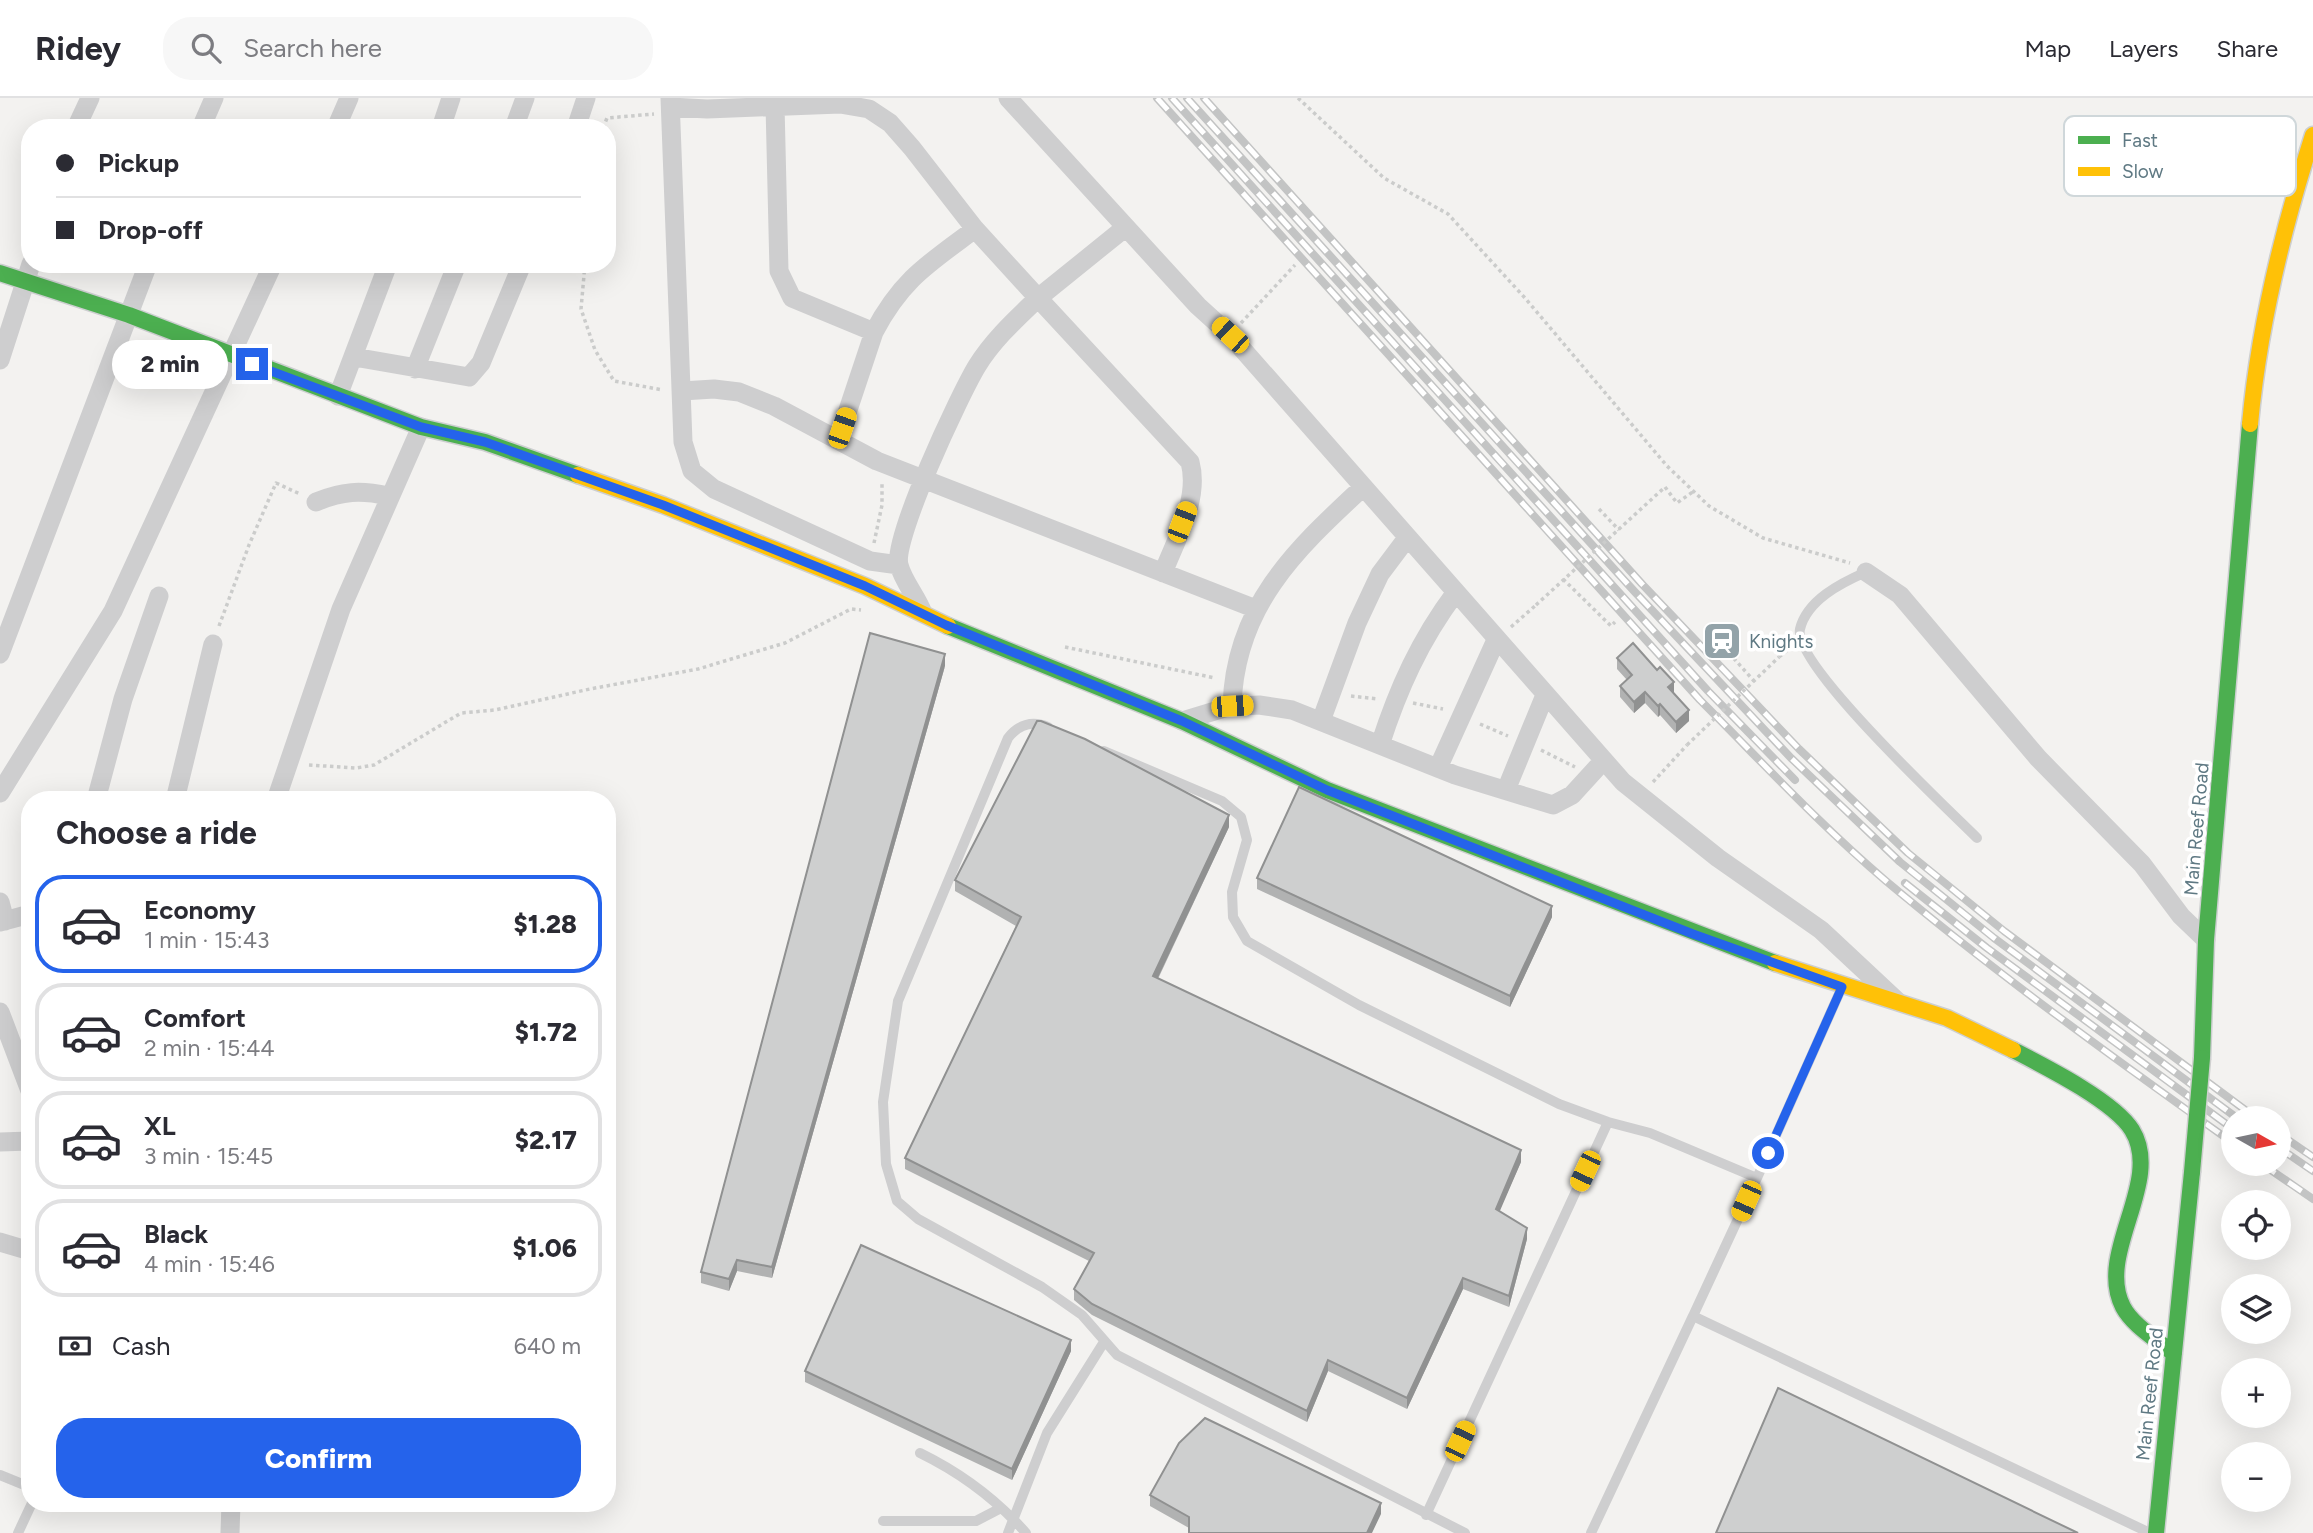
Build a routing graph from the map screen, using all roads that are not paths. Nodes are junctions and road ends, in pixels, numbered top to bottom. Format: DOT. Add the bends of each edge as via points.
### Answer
graph roads {
  1 [pos="90,98"];
  2 [pos="214,98"];
  3 [pos="349,98"];
  4 [pos="451,98"];
  5 [pos="525,98"];
  6 [pos="586,98"];
  7 [pos="1008,98"];
  8 [pos="670,102"];
  9 [pos="775,105"];
  10 [pos="80,119"];
  11 [pos="205,119"];
  12 [pos="340,119"];
  13 [pos="444,119"];
  14 [pos="517,119"];
  15 [pos="579,119"];
  16 [pos="2313,135"];
  17 [pos="2296,195"];
  18 [pos="2296,196"];
  19 [pos="1126,227"];
  20 [pos="975,229"];
  21 [pos="21,272"];
  22 [pos="0,273"];
  23 [pos="29,273"];
  24 [pos="31,273"];
  25 [pos="144,273"];
  26 [pos="266,273"];
  27 [pos="385,273"];
  28 [pos="453,273"];
  29 [pos="518,273"];
  30 [pos="1038,298"];
  31 [pos="128,315"];
  32 [pos="874,332"];
  33 [pos="230,356"];
  34 [pos="354,358"];
  35 [pos="0,360"];
  36 [pos="415,369"];
  37 [pos="682,391"];
  38 [pos="338,396"];
  39 [pos="421,427"];
  40 [pos="838,440"];
  41 [pos="924,480"];
  42 [pos="1362,488"];
  43 [pos="388,496"];
  44 [pos="316,502"];
  45 [pos="1407,538"];
  46 [pos="899,565"];
  47 [pos="1866,572"];
  48 [pos="1163,573"];
  49 [pos="1456,592"];
  50 [pos="159,596"];
  51 [pos="1256,609"];
  52 [pos="923,613"];
  53 [pos="1496,640"];
  54 [pos="213,645"];
  55 [pos="0,654"];
  56 [pos="1545,695"];
  57 [pos="1232,706"];
  58 [pos="1182,721"];
  59 [pos="1321,722"];
  60 [pos="1054,729"];
  61 [pos="1090,744"];
  62 [pos="1380,745"];
  63 [pos="1603,761"];
  64 [pos="1438,768"];
  65 [pos="1506,790"];
  66 [pos="98,791"];
  67 [pos="176,791"];
  68 [pos="279,791"];
  69 [pos="0,793"];
  70 [pos="1977,838"];
  71 [pos="2,915"];
  72 [pos="21,915"];
  73 [pos="2206,940"];
  74 [pos="1842,987"];
  75 [pos="1897,1001"];
  76 [pos="0,1012"];
  77 [pos="21,1067"];
  78 [pos="1608,1122"];
  79 [pos="21,1141"];
  80 [pos="0,1142"];
  81 [pos="1757,1178"];
  82 [pos="0,1242"];
  83 [pos="21,1248"];
  84 [pos="1693,1316"];
  85 [pos="1104,1342"];
  86 [pos="2174,1354"];
  87 [pos="920,1453"];
  88 [pos="0,1475"];
  89 [pos="21,1484"];
  90 [pos="1001,1508"];
  91 [pos="28,1512"];
  92 [pos="231,1512"];
  93 [pos="1426,1514"];
  94 [pos="1013,1518"];
  95 [pos="883,1521"];
  96 [pos="18,1533"];
  97 [pos="230,1533"];
  98 [pos="1008,1533"];
  99 [pos="1026,1533"];
  100 [pos="1465,1533"];
  101 [pos="1591,1533"];
  102 [pos="2150,1533"];
  103 [pos="2156,1533"];
  1 -- 10 [label="street"];
  2 -- 11 [label="street"];
  3 -- 12 [label="street"];
  4 -- 13 [label="street"];
  5 -- 14 [label="street"];
  6 -- 15 [label="street"];
  7 -- 19 [label="street"];
  8 -- 9 [label="street" via="707,109"];
  8 -- 37 [label="street"];
  9 -- 20 [label="street" via="841,104 869,109 890,123"];
  9 -- 32 [label="street" via="779,271 785,287 792,298"];
  16 -- 17 [label="street, Main Reef Road"];
  18 -- 73 [label="street, Main Reef Road" via="2266,316 2253,394"];
  19 -- 30 [label="street"];
  19 -- 42 [label="street" via="1230,335"];
  20 -- 30 [label="street"];
  20 -- 32 [label="street" via="911,277"];
  21 -- 22 [label="street"];
  23 -- 35 [label="street"];
  24 -- 31 [label="street"];
  25 -- 31 [label="street"];
  26 -- 33 [label="street"];
  27 -- 34 [label="street"];
  28 -- 36 [label="street"];
  29 -- 36 [label="street" via="475,372 457,377"];
  30 -- 41 [label="street" via="976,367"];
  30 -- 48 [label="street" via="1190,463 1195,478 1192,496"];
  31 -- 33 [label="street"];
  31 -- 55 [label="street"];
  32 -- 40 [label="street"];
  33 -- 38 [label="street"];
  33 -- 69 [label="street" via="107,622"];
  34 -- 36 [label="street"];
  34 -- 38 [label="street"];
  37 -- 40 [label="street" via="739,392"];
  37 -- 46 [label="street" via="683,442 692,471 714,489 870,561"];
  38 -- 39 [label="street"];
  39 -- 43 [label="street"];
  39 -- 52 [label="street" via="485,442 663,505"];
  40 -- 41 [label="street"];
  41 -- 46 [label="street" via="898,547"];
  41 -- 48 [label="street"];
  42 -- 45 [label="street"];
  42 -- 51 [label="street" via="1294,554"];
  43 -- 44 [label="street" via="354,491"];
  43 -- 68 [label="street" via="341,609"];
  45 -- 49 [label="street"];
  45 -- 59 [label="street" via="1380,574 1362,610"];
  46 -- 52 [label="street"];
  47 -- 70 [label="lane" via="1842,583 1809,609 1800,630 1801,643 1827,681 1896,759"];
  47 -- 73 [label="street" via="1900,595 2038,758 2132,854"];
  48 -- 51 [label="street"];
  49 -- 53 [label="street"];
  49 -- 62 [label="street" via="1429,627 1409,667"];
  50 -- 66 [label="street" via="123,699"];
  51 -- 57 [label="street" via="1233,681"];
  52 -- 58 [label="street"];
  53 -- 56 [label="street"];
  53 -- 64 [label="street"];
  54 -- 67 [label="street"];
  56 -- 63 [label="street"];
  56 -- 65 [label="street"];
  57 -- 58 [label="street"];
  57 -- 59 [label="street" via="1292,710"];
  58 -- 74 [label="street" via="1327,790 1693,934"];
  59 -- 62 [label="street"];
  60 -- 85 [label="lane" via="1030,724 1008,738 898,1001 883,1102 886,1164 897,1201 918,1219 1042,1287 1082,1315"];
  61 -- 78 [label="lane" via="1222,801 1241,817 1247,840 1231,892 1233,917 1247,942 1559,1104"];
  62 -- 64 [label="street"];
  63 -- 65 [label="street" via="1572,795 1553,805"];
  63 -- 75 [label="street" via="1666,818 1821,930"];
  64 -- 65 [label="street"];
  71 -- 72 [label="street"];
  73 -- 86 [label="street, Main Reef Road, bridge" via="2202,1058"];
  74 -- 75 [label="street"];
  74 -- 81 [label="lane"];
  75 -- 86 [label="street" via="1947,1018 2046,1067 2115,1111 2133,1131 2140,1158 2138,1184 2118,1259 2116,1287 2134,1320"];
  76 -- 77 [label="street"];
  78 -- 81 [label="lane" via="1650,1133"];
  78 -- 93 [label="lane"];
  79 -- 80 [label="street"];
  81 -- 84 [label="lane"];
  82 -- 83 [label="street"];
  84 -- 101 [label="lane"];
  84 -- 102 [label="lane"];
  85 -- 93 [label="lane" via="1117,1356"];
  85 -- 94 [label="lane" via="1047,1433"];
  86 -- 103 [label="street, Main Reef Road"];
  87 -- 90 [label="lane" via="954,1470"];
  88 -- 89 [label="lane"];
  90 -- 94 [label="lane"];
  90 -- 95 [label="lane" via="976,1521"];
  91 -- 96 [label="lane"];
  92 -- 97 [label="street"];
  93 -- 100 [label="lane"];
  94 -- 98 [label="lane"];
  94 -- 99 [label="lane"];
}
